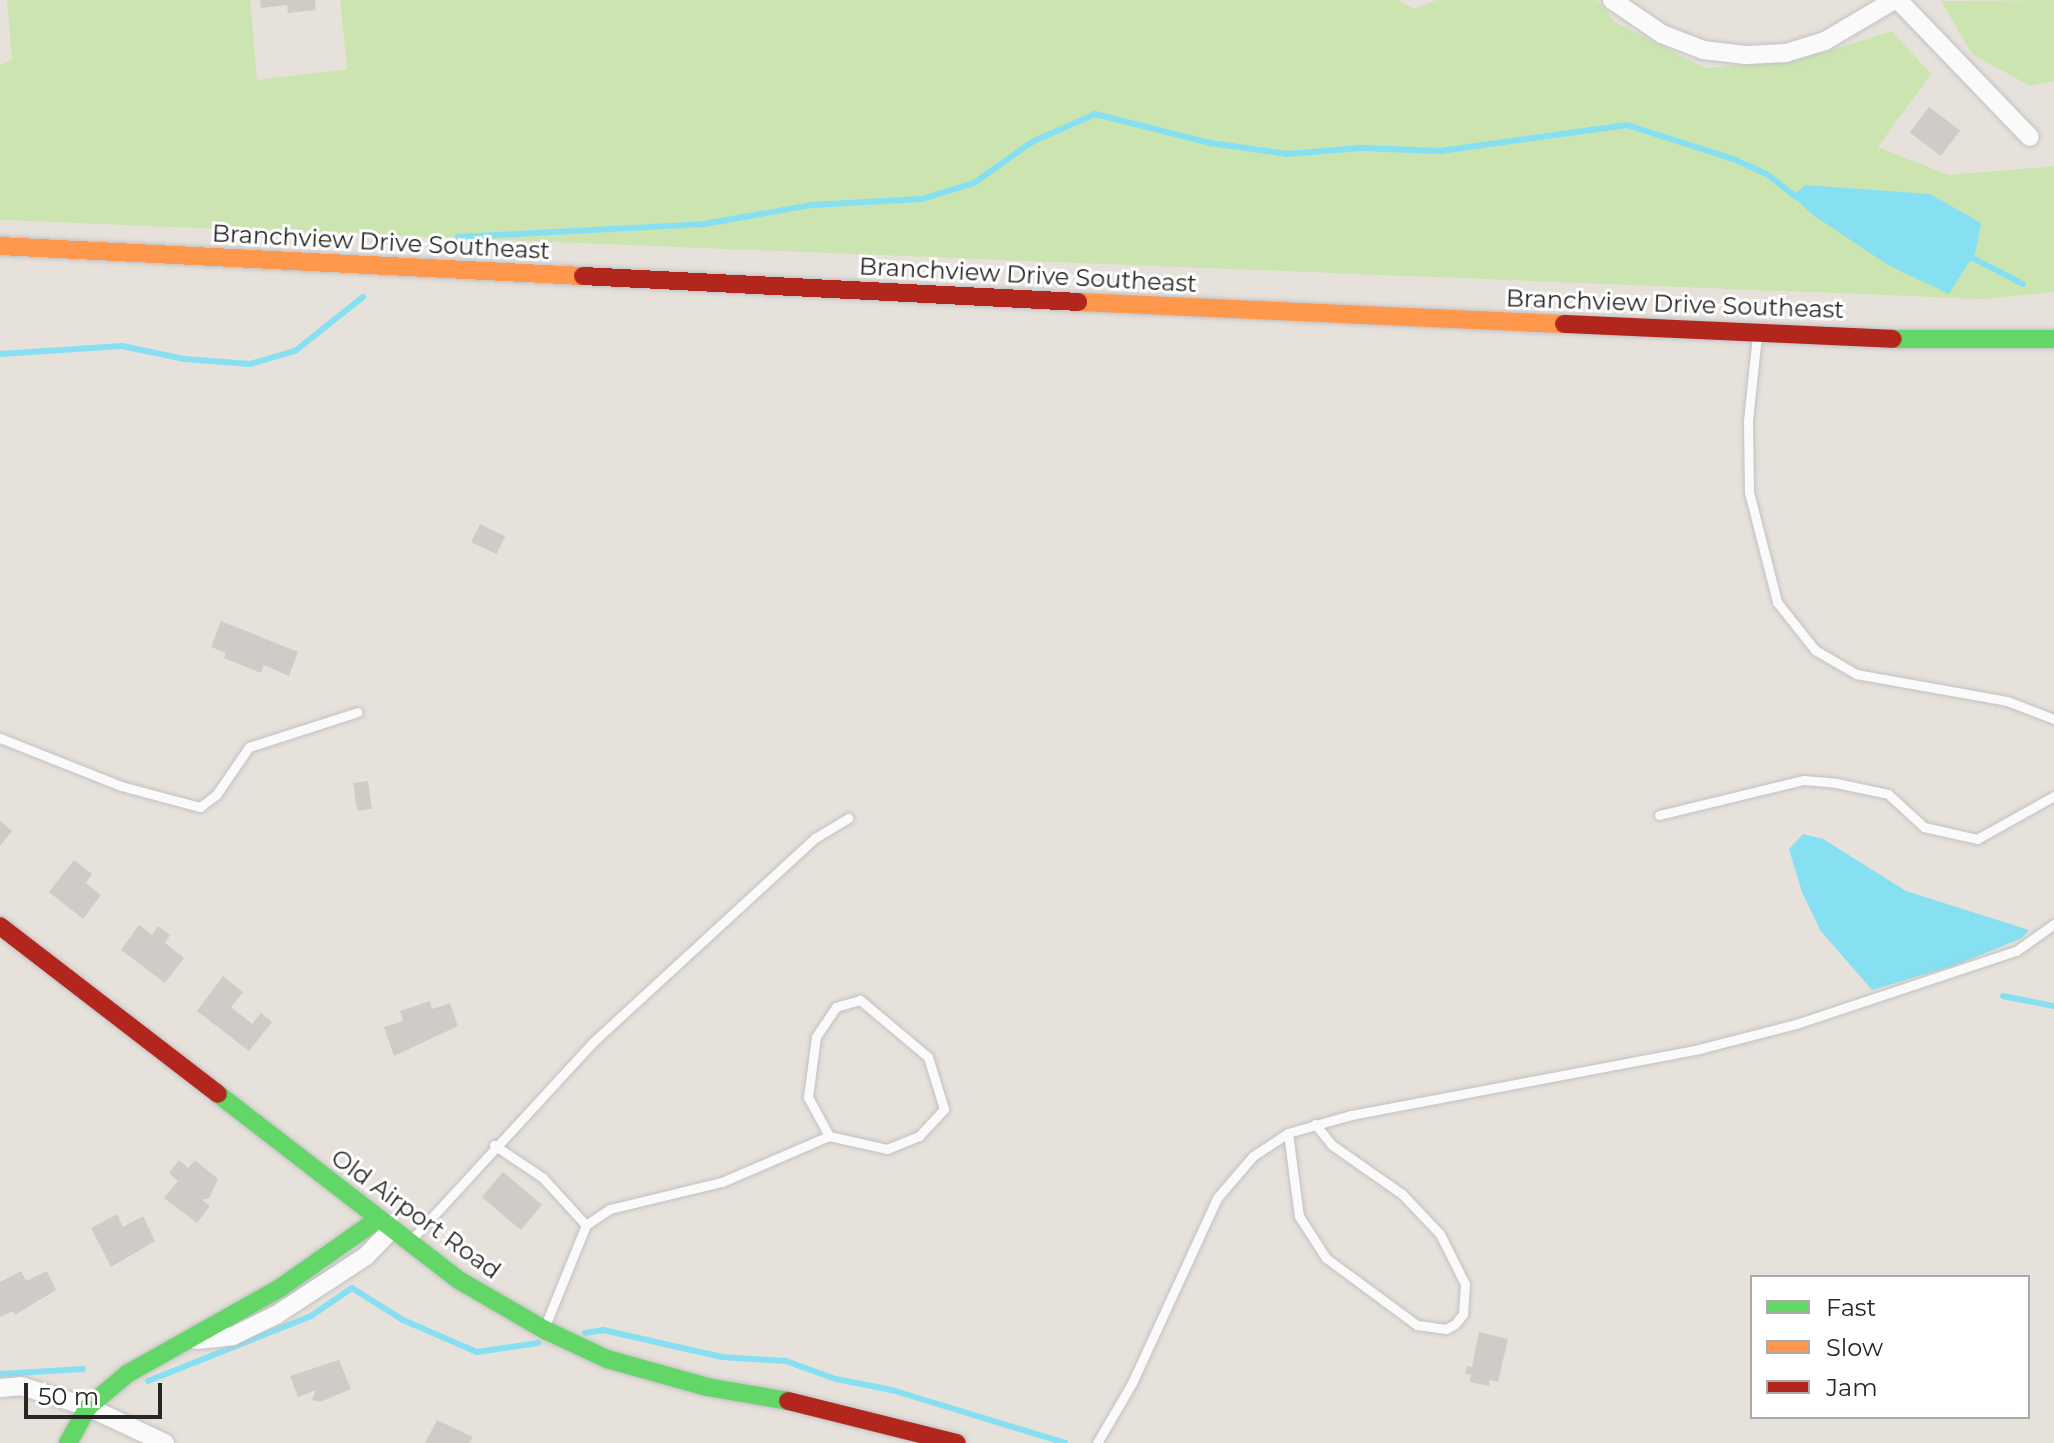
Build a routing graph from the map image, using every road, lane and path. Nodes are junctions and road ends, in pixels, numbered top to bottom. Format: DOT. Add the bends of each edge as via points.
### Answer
graph roads {
  1 [pos="1612,0"];
  2 [pos="1896,0"];
  3 [pos="2030,137"];
  4 [pos="0,246"];
  5 [pos="1758,332"];
  6 [pos="2054,339"];
  7 [pos="358,712"];
  8 [pos="2054,719"];
  9 [pos="0,738"];
  10 [pos="2054,796"];
  11 [pos="1659,815"];
  12 [pos="848,818"];
  13 [pos="2054,924"];
  14 [pos="0,926"];
  15 [pos="1315,1124"];
  16 [pos="1288,1133"];
  17 [pos="829,1136"];
  18 [pos="494,1145"];
  19 [pos="385,1224"];
  20 [pos="586,1225"];
  21 [pos="409,1242"];
  22 [pos="543,1329"];
  23 [pos="0,1388"];
  24 [pos="88,1407"];
  25 [pos="68,1443"];
  26 [pos="165,1443"];
  27 [pos="957,1443"];
  28 [pos="1097,1443"];
  1 -- 2 [label="street" via="1662,34 1703,50 1746,55 1786,53 1825,41"];
  2 -- 3 [label="street"];
  4 -- 5 [label="main road, Branchview Drive Southeast"];
  5 -- 6 [label="main road, Branchview Drive Southeast" via="1958,342"];
  5 -- 8 [label="lane" via="1748,421 1749,492 1777,602 1815,650 1856,674 2007,701"];
  7 -- 9 [label="lane" via="249,747 216,795 200,807 108,781"];
  10 -- 11 [label="lane" via="1977,839 1924,827 1888,794 1804,780"];
  12 -- 18 [label="lane" via="815,838 592,1043"];
  13 -- 15 [label="lane" via="2016,951 1796,1024 1699,1049"];
  14 -- 19 [label="main road, Old Airport Road"];
  15 -- 16 [label="lane"];
  15 -- 16 [label="lane" via="1332,1145 1402,1194 1440,1234 1465,1284 1463,1314 1455,1324 1446,1329 1417,1325 1326,1258 1299,1216 1287,1157"];
  16 -- 28 [label="lane" via="1253,1156 1217,1198 1146,1354"];
  17 -- 17 [label="lane" via="896,1147 919,1136 944,1109 928,1057 860,1000 836,1007 816,1037 808,1097"];
  17 -- 20 [label="lane" via="722,1182 610,1209"];
  18 -- 20 [label="lane" via="542,1177"];
  18 -- 21 [label="lane"];
  19 -- 21 [label="main road, Old Airport Road"];
  19 -- 24 [label="main road" via="127,1374"];
  20 -- 22 [label="lane"];
  21 -- 22 [label="main road, Old Airport Road" via="457,1279"];
  22 -- 27 [label="main road, Old Airport Road" via="607,1359 707,1387 784,1400"];
  23 -- 24 [label="street" via="21,1386"];
  24 -- 25 [label="main road"];
  24 -- 26 [label="street"];
}
